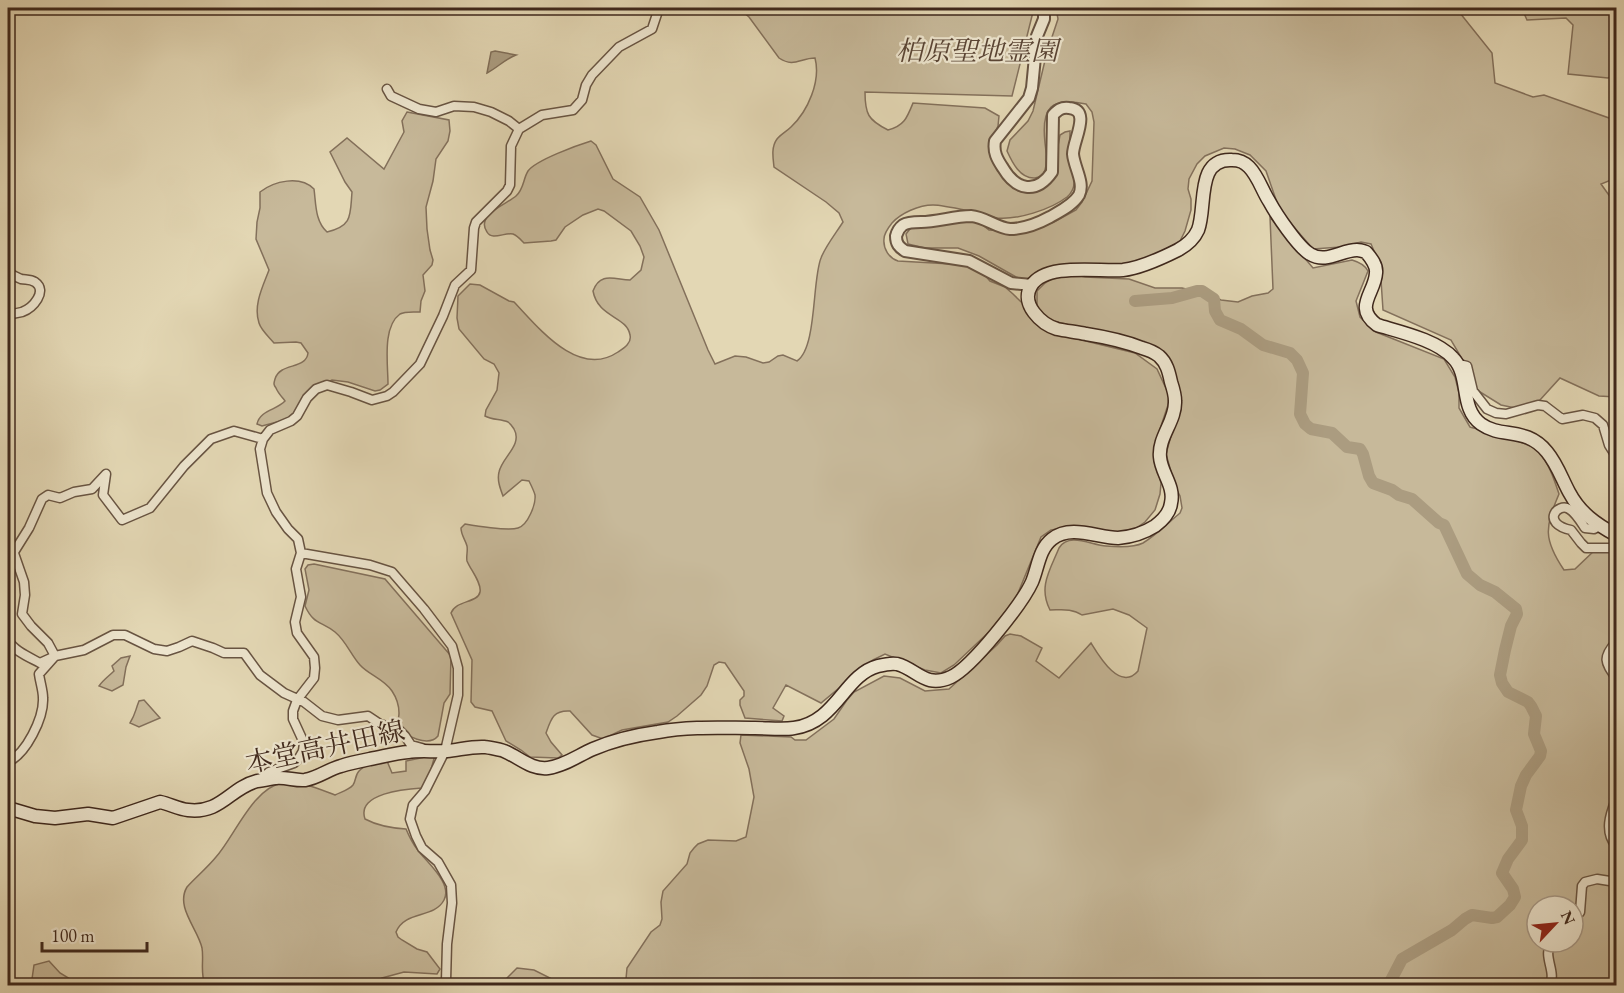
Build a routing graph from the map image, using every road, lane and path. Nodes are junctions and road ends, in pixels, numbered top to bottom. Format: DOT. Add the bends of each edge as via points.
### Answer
graph roads {
  1 [pos="659,8"];
  2 [pos="1044,8"];
  3 [pos="387,89"];
  4 [pos="519,129"];
  5 [pos="8,272"];
  6 [pos="1032,285"];
  7 [pos="8,314"];
  8 [pos="1459,366"];
  9 [pos="263,438"];
  10 [pos="1617,456"];
  11 [pos="1600,526"];
  12 [pos="1617,535"];
  13 [pos="8,536"];
  14 [pos="1617,548"];
  15 [pos="14,552"];
  16 [pos="301,553"];
  17 [pos="8,640"];
  18 [pos="1617,642"];
  19 [pos="55,657"];
  20 [pos="1617,678"];
  21 [pos="297,700"];
  22 [pos="431,751"];
  23 [pos="445,751"];
  24 [pos="8,762"];
  25 [pos="259,780"];
  26 [pos="1617,799"];
  27 [pos="8,808"];
  28 [pos="1617,846"];
  29 [pos="1617,882"];
  30 [pos="1581,894"];
  31 [pos="1548,954"];
  32 [pos="444,983"];
  33 [pos="454,986"];
  34 [pos="1549,986"];
  1 -- 4 [label="street" via="652,29 619,47 592,75 582,100 573,110 542,115"];
  2 -- 6 [label="street" via="1029,98 995,141 994,149 1007,174 1019,186 1042,182 1052,172 1053,115 1065,107 1074,109 1081,120 1073,146 1081,189 1078,196 1046,219 1016,228 1008,229 972,216 909,222 897,231 896,239 905,251 969,261 1011,283"];
  3 -- 4 [label="street" via="391,96 419,109 436,112 454,106 474,107"];
  4 -- 9 [label="street" via="512,146 510,185 476,222 471,270 455,285 420,364 393,392 372,400 327,385 316,389 297,416"];
  5 -- 7 [label="street" via="40,287 38,299 24,311"];
  6 -- 8 [label="main road" via="1050,273 1137,267 1184,246 1197,232 1204,185 1212,167 1218,162 1239,160 1252,171 1278,216 1310,255 1326,258 1355,250 1366,252 1377,275 1367,297 1371,320 1439,348"];
  6 -- 23 [label="main road, 本堂高井田線" via="1028,300 1041,321 1054,328 1132,344 1155,353 1167,366 1175,408 1159,455 1172,500 1163,519 1152,528 1114,538 1064,533 1052,539 1018,605 956,674 937,681 896,664 870,668 822,717 811,723 794,728 661,731 610,742 550,768 533,766 503,750 482,746"];
  8 -- 10 [label="street" via="1467,366 1473,392 1487,409 1506,414 1538,405 1562,419 1595,418 1603,424"];
  8 -- 11 [label="main road" via="1469,409 1475,418 1483,426 1531,438 1540,444 1578,506"];
  9 -- 15 [label="street" via="234,431 211,439 150,508 122,520 103,495 106,474 92,489 60,498 48,495 42,499"];
  9 -- 16 [label="street" via="260,448 267,493 276,512 298,539"];
  11 -- 12 [label="main road"];
  11 -- 14 [label="street" via="1586,528 1565,507 1556,511 1554,517 1558,526 1571,530 1586,548"];
  13 -- 15 [label="street"];
  15 -- 19 [label="street" via="24,582 22,614"];
  16 -- 21 [label="street" via="296,569 301,597 297,633 314,657 315,668 314,678"];
  16 -- 23 [label="street" via="392,572 452,646 458,668 458,695"];
  17 -- 19 [label="street" via="40,663"];
  18 -- 20 [label="street" via="1606,660"];
  19 -- 21 [label="street" via="84,650 113,635 125,635 167,651 192,641 224,653 244,653 260,675"];
  19 -- 24 [label="street" via="39,674 44,699 39,721 30,739"];
  21 -- 22 [label="street" via="332,719 368,716 399,730 411,745"];
  21 -- 25 [label="street" via="293,719 302,736 303,751 294,763 268,772"];
  22 -- 23 [label="main road, 本堂高井田線"];
  22 -- 25 [label="main road, 本堂高井田線" via="344,764 309,779"];
  23 -- 32 [label="street" via="425,791 412,805 410,819 422,848 438,862 451,885"];
  25 -- 27 [label="main road, 本堂高井田線" via="213,808 185,810 160,802 112,818 88,814 55,818"];
  26 -- 28 [label="street" via="1609,826"];
  29 -- 30 [label="street" via="1585,882"];
  31 -- 34 [label="street" via="1552,976"];
  32 -- 33 [label="street"];
}
